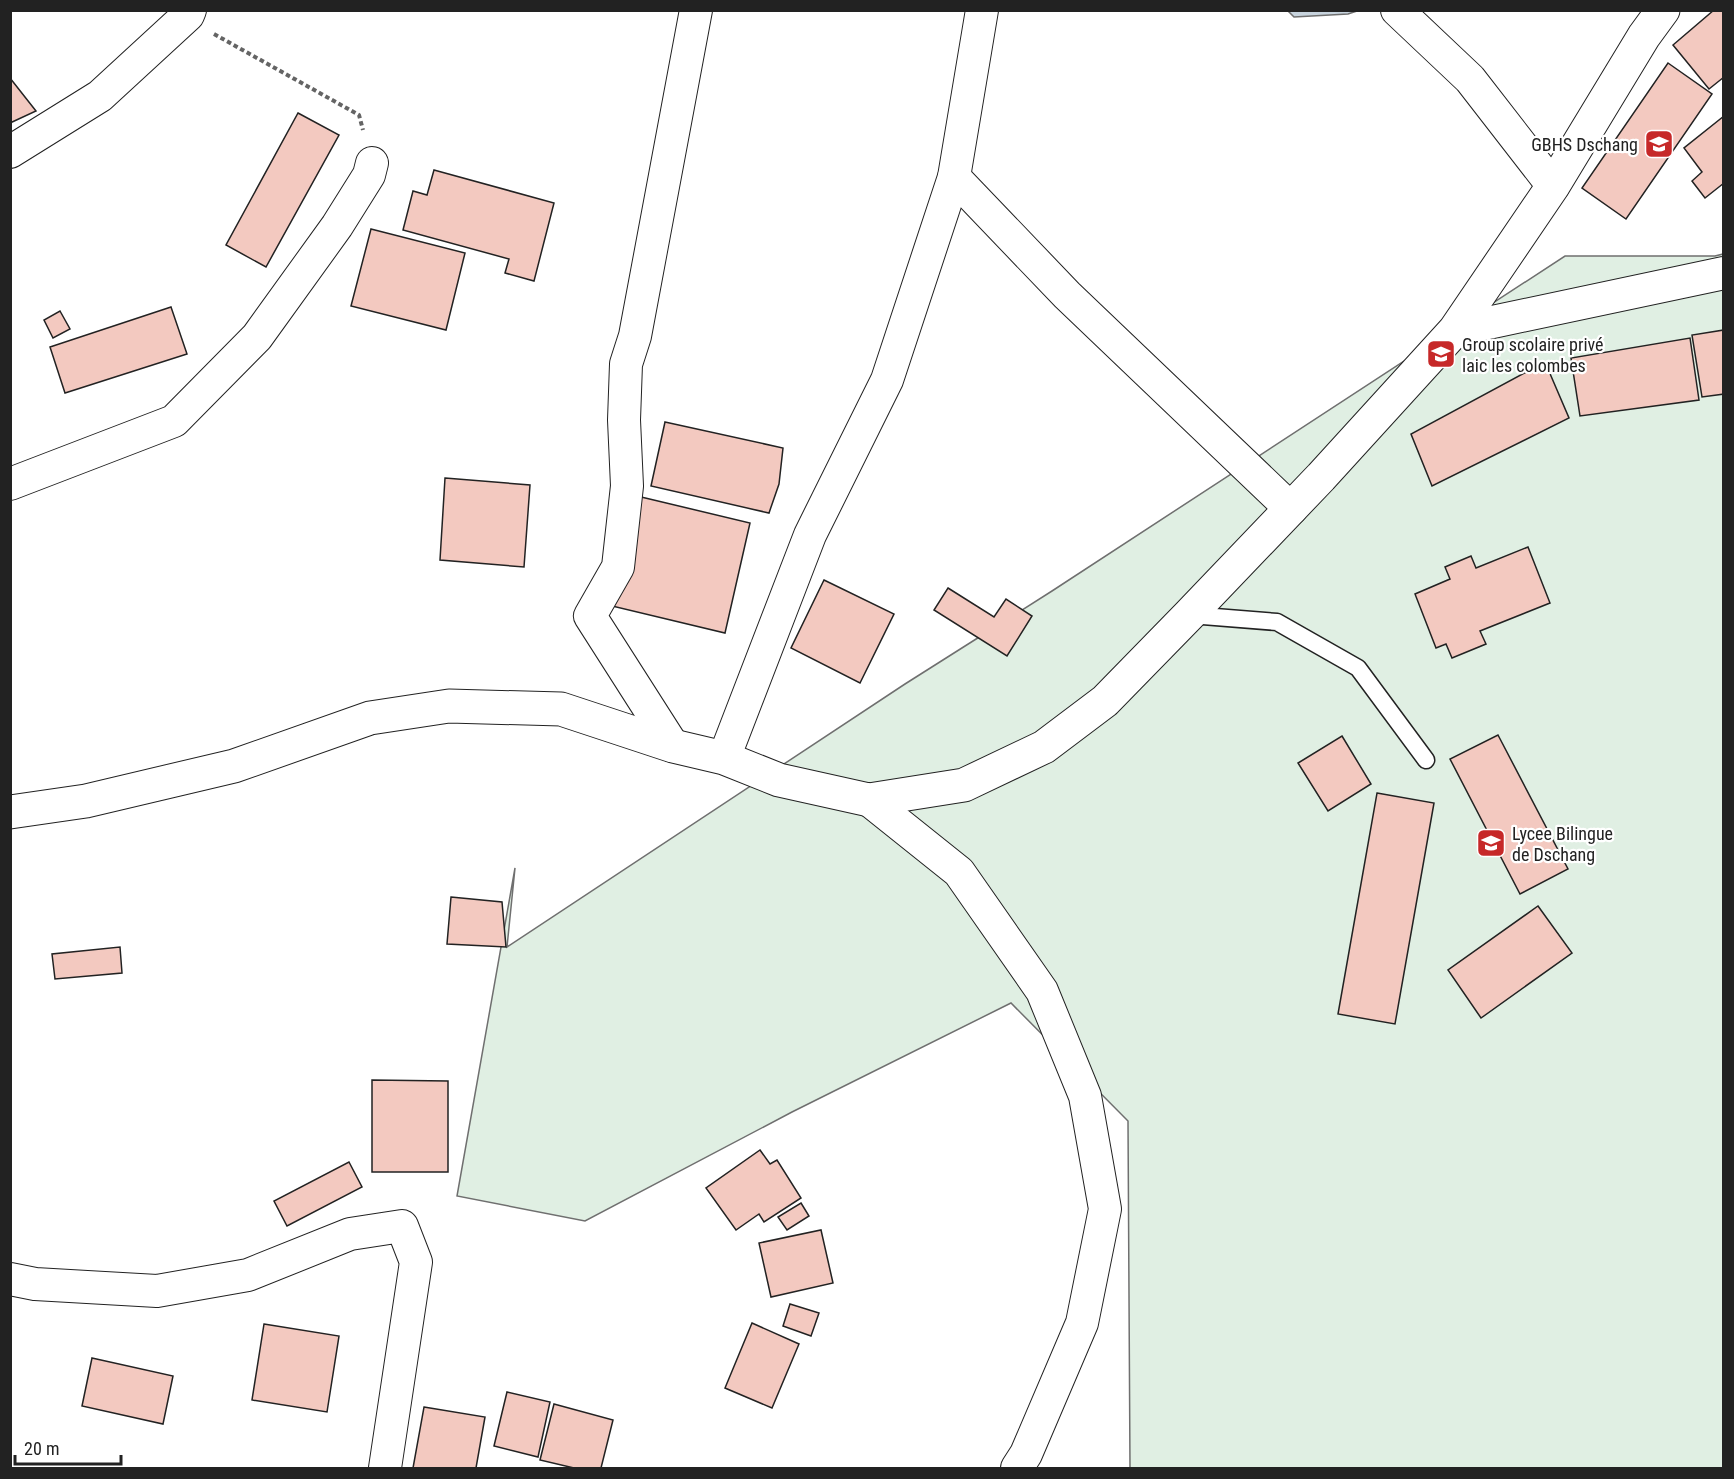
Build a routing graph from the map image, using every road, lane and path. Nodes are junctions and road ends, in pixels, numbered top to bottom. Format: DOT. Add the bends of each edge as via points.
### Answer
graph roads {
  1 [pos="696,10"];
  2 [pos="982,10"];
  3 [pos="1397,10"];
  4 [pos="1671,10"];
  5 [pos="189,13"];
  6 [pos="1653,23"];
  7 [pos="10,152"];
  8 [pos="372,163"];
  9 [pos="954,177"];
  10 [pos="1553,186"];
  11 [pos="1724,273"];
  12 [pos="1455,330"];
  13 [pos="10,484"];
  14 [pos="1291,509"];
  15 [pos="1189,615"];
  16 [pos="673,746"];
  17 [pos="724,758"];
  18 [pos="1426,760"];
  19 [pos="869,800"];
  20 [pos="10,812"];
  21 [pos="10,1279"];
  22 [pos="385,1468"];
  23 [pos="1017,1468"];
  1 -- 16 [label="street" via="635,336 626,364 627,486 618,567 590,616"];
  2 -- 9 [label="street"];
  3 -- 10 [label="street" via="1470,79"];
  4 -- 6 [label="street"];
  5 -- 7 [label="street" via="100,96"];
  5 -- 8 [label="path" via="214,34 359,115"];
  6 -- 10 [label="street"];
  8 -- 13 [label="street" via="369,175 338,226 257,337 174,420"];
  9 -- 14 [label="street" via="1067,295"];
  9 -- 17 [label="street" via="887,380 810,535"];
  10 -- 12 [label="street"];
  11 -- 12 [label="street"];
  12 -- 14 [label="street"];
  14 -- 15 [label="street"];
  15 -- 18 [label="lane" via="1277,621 1358,668"];
  15 -- 19 [label="street" via="1105,701 1044,747 964,785"];
  16 -- 17 [label="street"];
  16 -- 20 [label="street" via="561,709 449,706 370,718 234,766 86,801"];
  17 -- 19 [label="street" via="779,780"];
  19 -- 23 [label="street" via="959,872 1042,991 1085,1096 1105,1209 1082,1323"];
  21 -- 22 [label="street" via="157,1291 248,1275 350,1233 402,1226 416,1262"];
}
